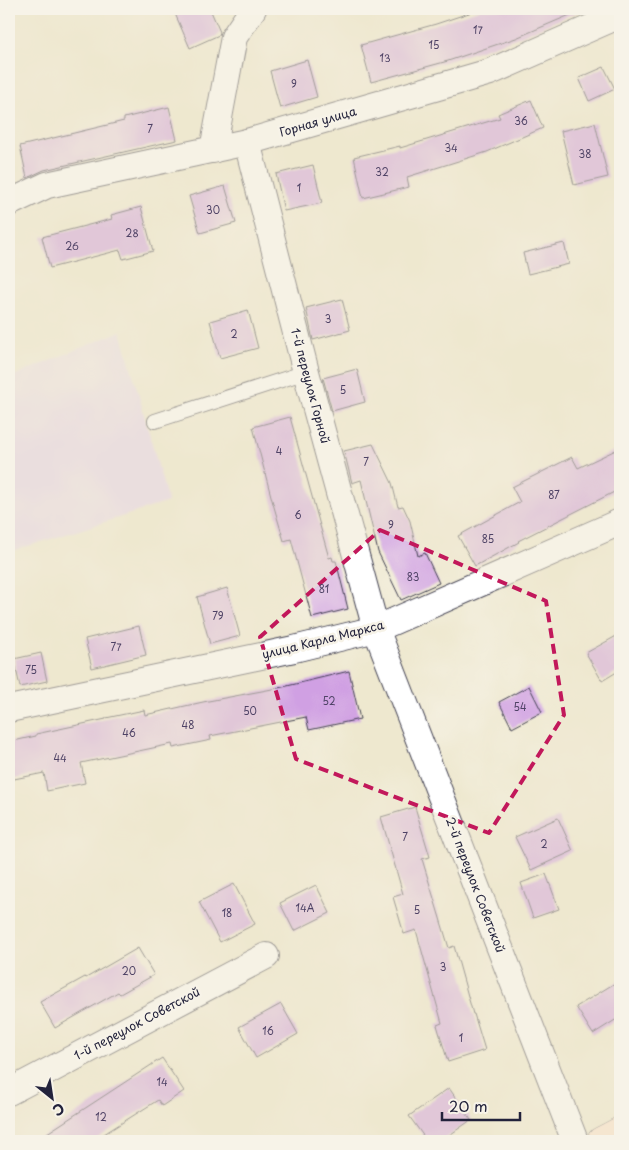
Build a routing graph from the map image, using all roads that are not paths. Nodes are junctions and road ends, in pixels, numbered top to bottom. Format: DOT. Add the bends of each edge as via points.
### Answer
graph roads {
  1 [pos="254,9"];
  2 [pos="620,15"];
  3 [pos="247,142"];
  4 [pos="213,150"];
  5 [pos="9,203"];
  6 [pos="306,372"];
  7 [pos="155,421"];
  8 [pos="620,522"];
  9 [pos="376,629"];
  10 [pos="9,709"];
  11 [pos="266,956"];
  12 [pos="9,1092"];
  13 [pos="620,1131"];
  14 [pos="575,1141"];
  15 [pos="601,1141"];
  1 -- 4 [label="street" via="234,37"];
  2 -- 3 [label="street, Горная улица" via="490,72"];
  3 -- 4 [label="street, Горная улица"];
  3 -- 6 [label="street, 1-й переулок Горной"];
  4 -- 5 [label="street, Горная улица" via="47,185"];
  6 -- 7 [label="lane"];
  6 -- 9 [label="street, 1-й переулок Горной"];
  8 -- 9 [label="street, улица Карла Маркса"];
  9 -- 10 [label="street, улица Карла Маркса"];
  9 -- 14 [label="street, 2-й переулок Советской"];
  11 -- 12 [label="street, 1-й переулок Советской"];
  13 -- 15 [label="street"];
}
